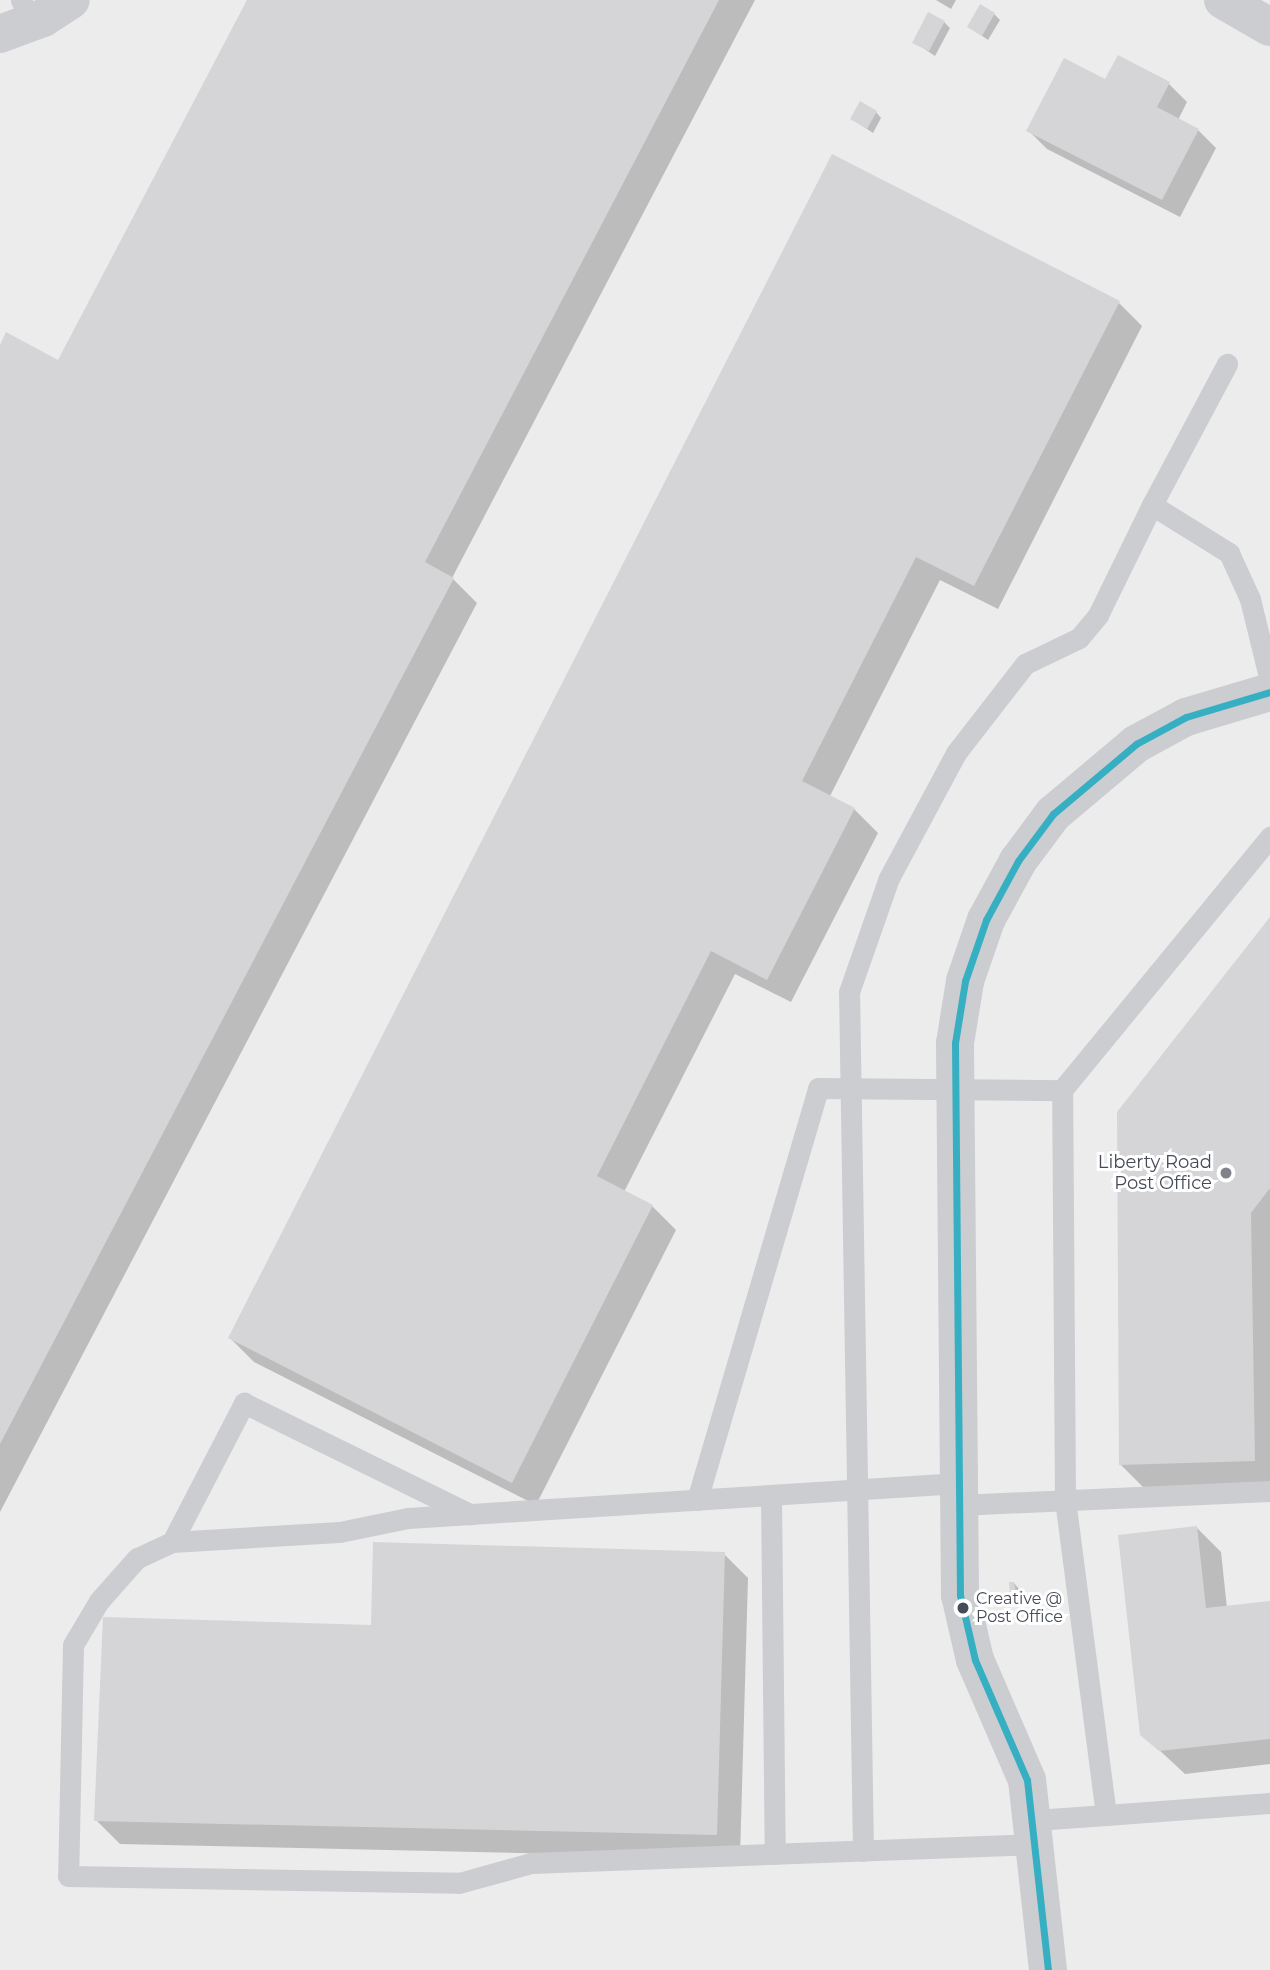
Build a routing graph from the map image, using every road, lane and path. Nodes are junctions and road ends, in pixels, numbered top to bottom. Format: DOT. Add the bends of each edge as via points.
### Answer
graph roads {
  1 [pos="71,0"];
  2 [pos="1223,0"];
  3 [pos="17,19"];
  4 [pos="1270,27"];
  5 [pos="1227,364"];
  6 [pos="1152,505"];
  7 [pos="1270,681"];
  8 [pos="1270,692"];
  9 [pos="1270,837"];
  10 [pos="847,1088"];
  11 [pos="1062,1090"];
  12 [pos="955,1091"];
  13 [pos="859,1490"];
  14 [pos="1270,1491"];
  15 [pos="959,1494"];
  16 [pos="771,1495"];
  17 [pos="697,1500"];
  18 [pos="1065,1500"];
  19 [pos="472,1514"];
  20 [pos="173,1542"];
  21 [pos="1270,1803"];
  22 [pos="1106,1815"];
  23 [pos="1036,1833"];
  24 [pos="863,1851"];
  25 [pos="775,1854"];
  26 [pos="1048,1970"];
  1 -- 3 [label="street"];
  2 -- 4 [label="street"];
  5 -- 6 [label="lane"];
  6 -- 7 [label="lane" via="1229,553 1250,599"];
  6 -- 10 [label="lane" via="1098,615 1079,638 1025,664 956,753 889,878 849,992"];
  8 -- 12 [label="street" via="1186,717 1136,744 1053,814 1018,862 986,920 965,981 955,1043"];
  9 -- 11 [label="lane"];
  10 -- 12 [label="lane"];
  10 -- 13 [label="lane"];
  10 -- 17 [label="lane" via="818,1088"];
  11 -- 12 [label="lane"];
  11 -- 18 [label="lane"];
  12 -- 15 [label="street"];
  13 -- 15 [label="lane"];
  13 -- 16 [label="lane"];
  13 -- 24 [label="lane"];
  14 -- 18 [label="lane"];
  15 -- 18 [label="lane"];
  15 -- 23 [label="street" via="960,1595 975,1660 1027,1780"];
  16 -- 17 [label="lane"];
  16 -- 25 [label="lane"];
  17 -- 19 [label="lane"];
  18 -- 22 [label="lane"];
  19 -- 20 [label="lane" via="408,1518 339,1532"];
  19 -- 20 [label="lane" via="244,1403"];
  20 -- 25 [label="lane" via="137,1558 99,1601 73,1645 68,1876 459,1883 531,1863"];
  21 -- 22 [label="lane"];
  22 -- 23 [label="lane"];
  23 -- 24 [label="lane"];
  23 -- 26 [label="street"];
  24 -- 25 [label="lane"];
}
